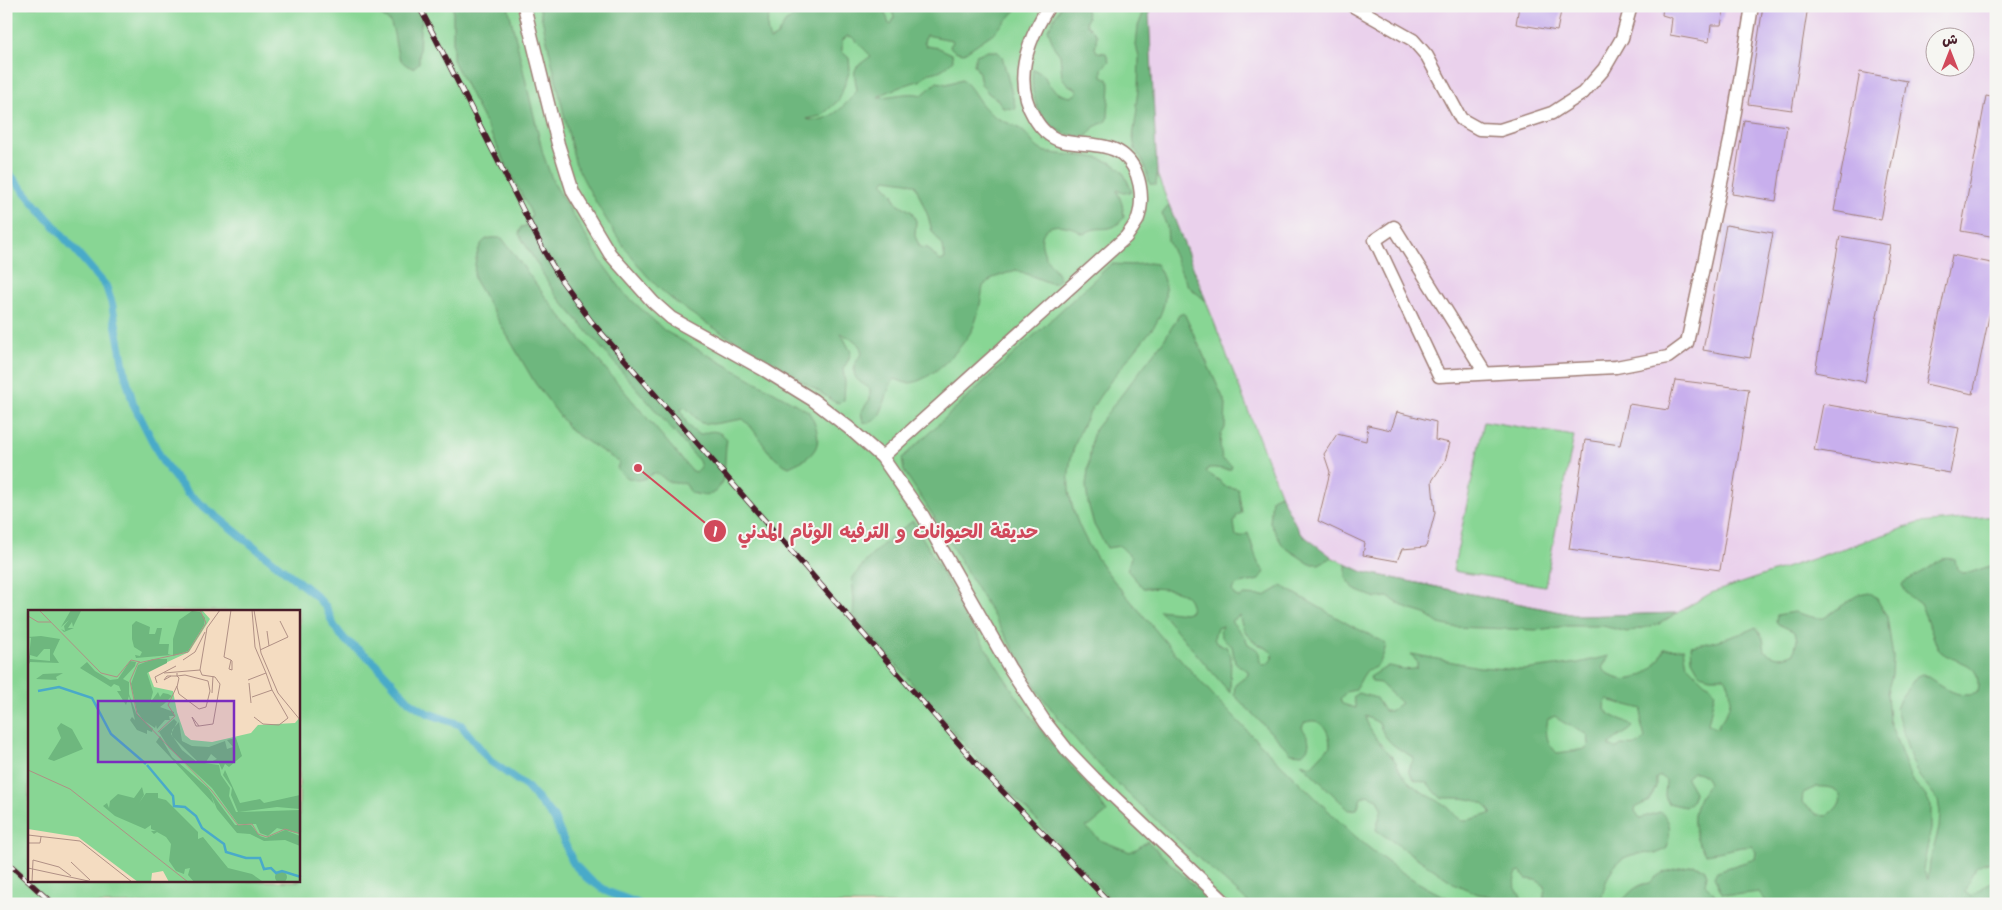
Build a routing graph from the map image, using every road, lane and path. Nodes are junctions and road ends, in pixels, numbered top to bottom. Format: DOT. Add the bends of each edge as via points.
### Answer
graph roads {
  1 [pos="524,6"];
  2 [pos="1049,6"];
  3 [pos="1354,6"];
  4 [pos="1632,6"];
  5 [pos="1752,6"];
  6 [pos="1485,373"];
  7 [pos="882,457"];
  8 [pos="1227,904"];
  1 -- 7 [label="lane" via="573,192 610,254 671,318 813,400"];
  2 -- 7 [label="lane" via="1028,47 1023,68 1028,108 1038,125 1061,141 1110,149 1131,163 1140,194 1136,222 1126,237"];
  3 -- 4 [label="lane" via="1413,40 1427,56 1461,119 1479,129 1500,130 1552,114 1582,94 1604,70 1622,38"];
  5 -- 6 [label="lane" via="1732,136 1687,343 1668,357 1616,367"];
  6 -- 6 [label="lane" via="1394,227 1375,240 1439,376"];
  7 -- 8 [label="lane" via="923,516 1014,675 1045,722 1094,778"];
}
